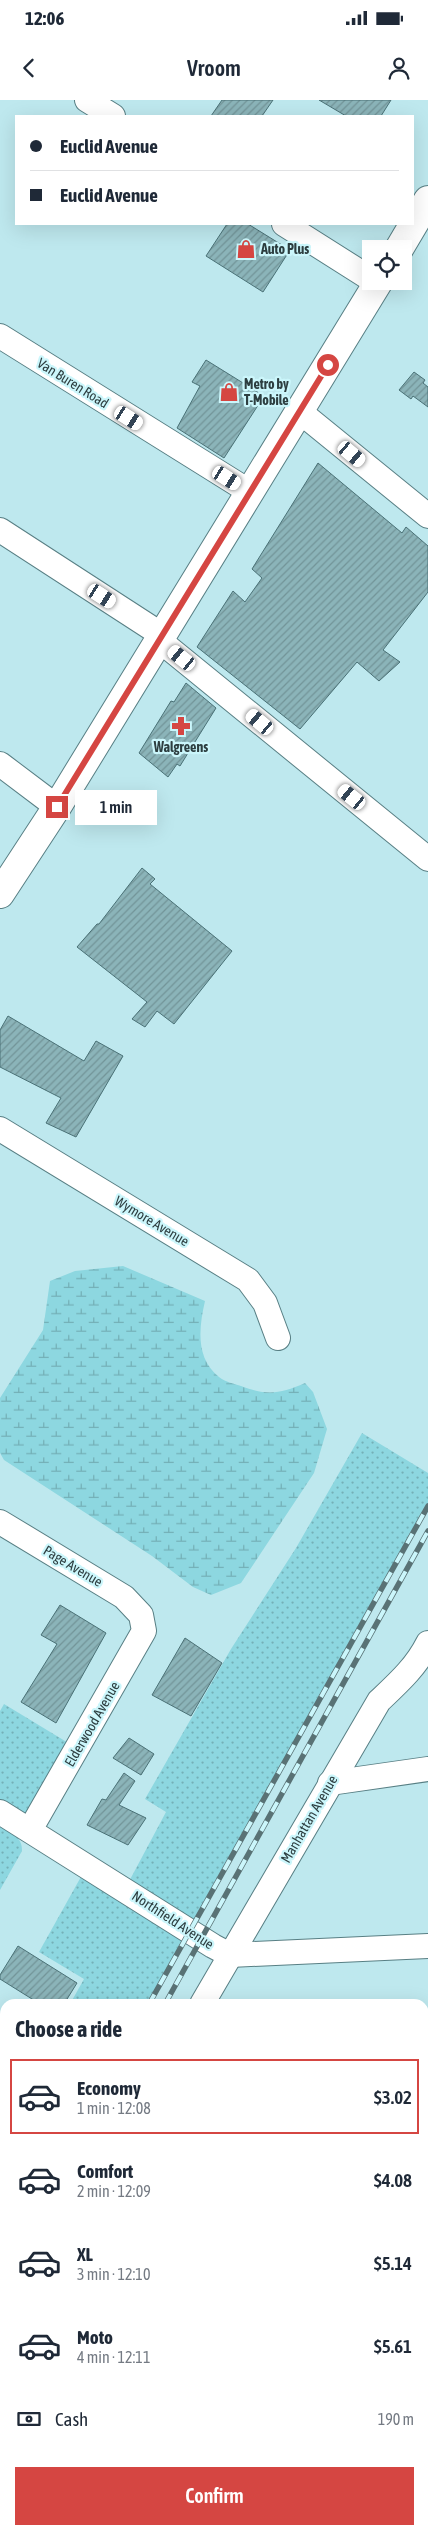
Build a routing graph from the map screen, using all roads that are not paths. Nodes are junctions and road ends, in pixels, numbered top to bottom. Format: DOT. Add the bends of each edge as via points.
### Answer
graph roads {
  1 [pos="87,100"];
  2 [pos="111,115"];
  3 [pos="428,200"];
  4 [pos="414,224"];
  5 [pos="286,225"];
  6 [pos="413,225"];
  7 [pos="404,240"];
  8 [pos="362,272"];
  9 [pos="371,290"];
  10 [pos="0,336"];
  11 [pos="299,411"];
  12 [pos="250,492"];
  13 [pos="428,516"];
  14 [pos="0,530"];
  15 [pos="160,638"];
  16 [pos="0,764"];
  17 [pos="57,807"];
  18 [pos="428,859"];
  19 [pos="0,894"];
  20 [pos="0,1129"];
  21 [pos="278,1338"];
  22 [pos="0,1522"];
  23 [pos="141,1615"];
  24 [pos="428,1643"];
  25 [pos="428,1769"];
  26 [pos="330,1783"];
  27 [pos="0,1812"];
  28 [pos="30,1830"];
  29 [pos="428,1946"];
  30 [pos="230,1954"];
  31 [pos="205,1999"];
  1 -- 2 [label="street"];
  3 -- 4 [label="main road"];
  5 -- 8 [label="street"];
  6 -- 7 [label="main road"];
  9 -- 11 [label="main road"];
  10 -- 12 [label="street, Van Buren Road"];
  11 -- 12 [label="main road"];
  11 -- 13 [label="street"];
  12 -- 15 [label="main road"];
  14 -- 15 [label="street"];
  15 -- 17 [label="main road"];
  15 -- 18 [label="street"];
  16 -- 17 [label="street"];
  17 -- 19 [label="main road"];
  20 -- 21 [label="street, Wymore Avenue" via="248,1280 265,1303"];
  22 -- 23 [label="street, Page Avenue" via="124,1597"];
  23 -- 28 [label="street, Elderwood Avenue" via="144,1631"];
  24 -- 26 [label="street, Manhattan Avenue" via="420,1659 380,1701"];
  25 -- 26 [label="street"];
  26 -- 30 [label="street, Manhattan Avenue"];
  27 -- 28 [label="street, Northfield Avenue"];
  28 -- 30 [label="street, Northfield Avenue"];
  29 -- 30 [label="street, Northfield Avenue"];
  30 -- 31 [label="street, Manhattan Avenue"];
}
